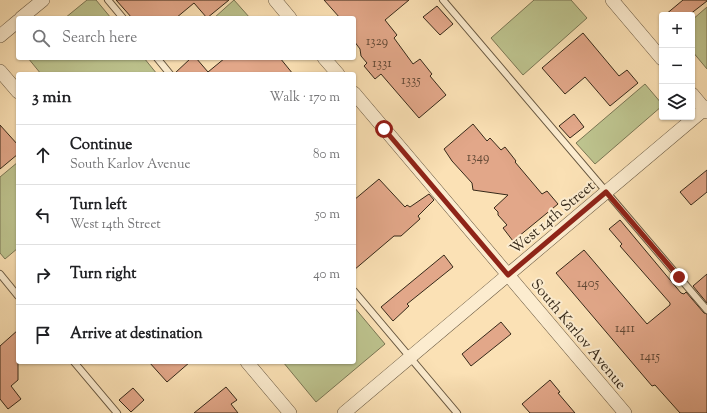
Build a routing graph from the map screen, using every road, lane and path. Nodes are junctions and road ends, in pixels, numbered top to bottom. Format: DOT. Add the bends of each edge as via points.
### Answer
graph roads {
  1 [pos="42,0"];
  2 [pos="108,0"];
  3 [pos="275,0"];
  4 [pos="443,0"];
  5 [pos="612,0"];
  6 [pos="23,16"];
  7 [pos="121,16"];
  8 [pos="288,16"];
  9 [pos="16,23"];
  10 [pos="0,36"];
  11 [pos="659,55"];
  12 [pos="159,60"];
  13 [pos="326,60"];
  14 [pos="0,71"];
  15 [pos="168,72"];
  16 [pos="336,72"];
  17 [pos="16,90"];
  18 [pos="356,95"];
  19 [pos="695,97"];
  20 [pos="706,110"];
  21 [pos="606,192"];
  22 [pos="0,274"];
  23 [pos="508,275"];
  24 [pos="356,293"];
  25 [pos="16,294"];
  26 [pos="707,310"];
  27 [pos="410,358"];
  28 [pos="76,364"];
  29 [pos="249,364"];
  30 [pos="118,413"];
  31 [pos="290,413"];
  32 [pos="344,413"];
  33 [pos="457,413"];
  34 [pos="625,413"];
  1 -- 6 [label="street"];
  2 -- 7 [label="lane"];
  3 -- 8 [label="street"];
  4 -- 21 [label="lane"];
  5 -- 11 [label="street"];
  9 -- 10 [label="street"];
  12 -- 15 [label="lane"];
  13 -- 16 [label="street"];
  14 -- 17 [label="street"];
  18 -- 23 [label="street, South Karlov Avenue"];
  19 -- 20 [label="street"];
  20 -- 21 [label="street, West 14th Street"];
  21 -- 23 [label="street, West 14th Street"];
  21 -- 26 [label="lane"];
  22 -- 25 [label="lane"];
  23 -- 27 [label="street, West 14th Street"];
  23 -- 34 [label="street, South Karlov Avenue"];
  24 -- 27 [label="lane"];
  27 -- 32 [label="street, West 14th Street"];
  27 -- 33 [label="lane"];
  28 -- 30 [label="lane"];
  29 -- 31 [label="street"];
}
